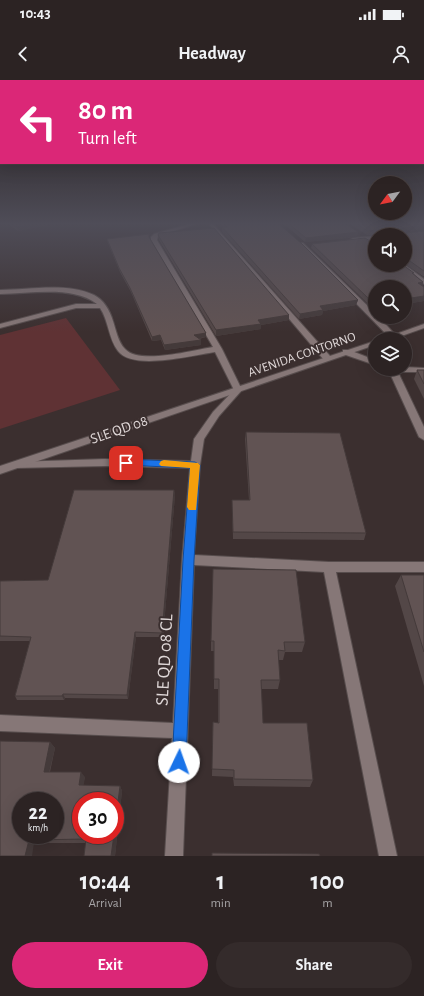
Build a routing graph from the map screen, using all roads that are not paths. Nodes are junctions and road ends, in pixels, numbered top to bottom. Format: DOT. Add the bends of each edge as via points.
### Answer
graph roads {
  1 [pos="166,260"];
  2 [pos="242,260"];
  3 [pos="318,260"];
  4 [pos="410,272"];
  5 [pos="424,282"];
  6 [pos="0,292"];
  7 [pos="102,306"];
  8 [pos="368,310"];
  9 [pos="382,324"];
  10 [pos="0,326"];
  11 [pos="424,326"];
  12 [pos="389,332"];
  13 [pos="410,332"];
  14 [pos="368,345"];
  15 [pos="218,349"];
  16 [pos="346,352"];
  17 [pos="327,358"];
  18 [pos="368,360"];
  19 [pos="412,370"];
  20 [pos="424,370"];
  21 [pos="396,376"];
  22 [pos="238,390"];
  23 [pos="424,437"];
  24 [pos="15,465"];
  25 [pos="195,465"];
  26 [pos="0,470"];
  27 [pos="188,560"];
  28 [pos="329,567"];
  29 [pos="424,567"];
  30 [pos="0,724"];
  31 [pos="181,730"];
  32 [pos="174,856"];
  33 [pos="388,856"];
  1 -- 15 [label="street"];
  2 -- 17 [label="street"];
  3 -- 8 [label="street"];
  4 -- 5 [label="street"];
  6 -- 7 [label="street" via="75,292 91,296"];
  7 -- 10 [label="street" via="76,306"];
  7 -- 15 [label="street" via="112,325 118,347 127,355 151,359"];
  9 -- 12 [label="street"];
  11 -- 13 [label="street"];
  14 -- 16 [label="street, AVENIDA CONTORNO"];
  15 -- 22 [label="street"];
  16 -- 17 [label="street, AVENIDA CONTORNO"];
  16 -- 18 [label="street"];
  17 -- 22 [label="street, AVENIDA CONTORNO"];
  19 -- 20 [label="street"];
  21 -- 23 [label="street"];
  22 -- 24 [label="street, SLE QD 08"];
  22 -- 25 [label="street, SLE QD 08 CL" via="216,414 199,439"];
  24 -- 25 [label="street"];
  24 -- 26 [label="street, SLE QD 08"];
  25 -- 27 [label="street, SLE QD 08 CL"];
  27 -- 28 [label="street"];
  27 -- 31 [label="street, SLE QD 08 CL"];
  28 -- 29 [label="street"];
  28 -- 33 [label="street"];
  30 -- 31 [label="street"];
  31 -- 32 [label="street, SLE QD 08 CL"];
}
